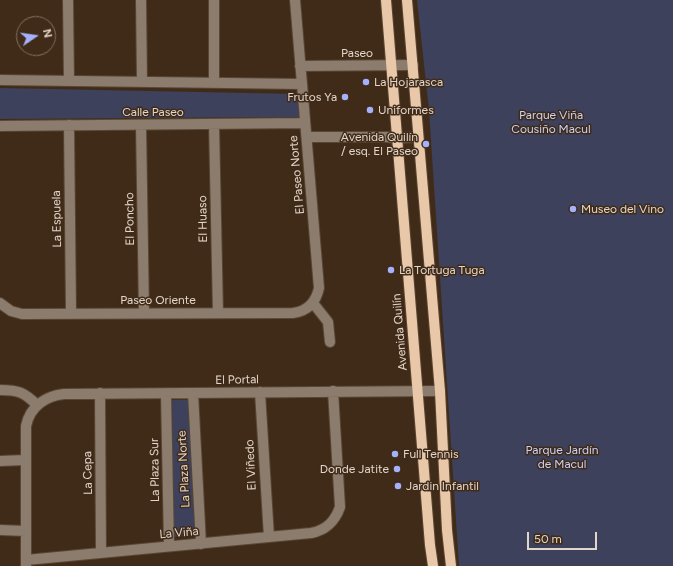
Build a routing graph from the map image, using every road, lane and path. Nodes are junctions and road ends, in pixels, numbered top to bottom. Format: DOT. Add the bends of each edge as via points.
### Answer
graph roads {
  1 [pos="68,0"];
  2 [pos="141,0"];
  3 [pos="214,0"];
  4 [pos="295,0"];
  5 [pos="386,0"];
  6 [pos="407,0"];
  7 [pos="391,65"];
  8 [pos="413,65"];
  9 [pos="300,66"];
  10 [pos="0,80"];
  11 [pos="68,81"];
  12 [pos="142,82"];
  13 [pos="214,83"];
  14 [pos="302,84"];
  15 [pos="305,123"];
  16 [pos="214,124"];
  17 [pos="70,125"];
  18 [pos="141,125"];
  19 [pos="0,126"];
  20 [pos="418,138"];
  21 [pos="391,139"];
  22 [pos="307,141"];
  23 [pos="313,303"];
  24 [pos="1,304"];
  25 [pos="218,312"];
  26 [pos="71,313"];
  27 [pos="144,313"];
  28 [pos="330,342"];
  29 [pos="0,390"];
  30 [pos="334,391"];
  31 [pos="418,391"];
  32 [pos="440,391"];
  33 [pos="260,392"];
  34 [pos="100,393"];
  35 [pos="193,393"];
  36 [pos="166,394"];
  37 [pos="37,405"];
  38 [pos="25,460"];
  39 [pos="0,461"];
  40 [pos="0,530"];
  41 [pos="26,531"];
  42 [pos="269,537"];
  43 [pos="201,544"];
  44 [pos="169,546"];
  45 [pos="102,553"];
  46 [pos="26,563"];
  47 [pos="433,566"];
  48 [pos="451,566"];
  1 -- 11 [label="street"];
  2 -- 12 [label="street"];
  3 -- 13 [label="street"];
  4 -- 9 [label="street, El Paseo Norte"];
  5 -- 7 [label="main road, Avenida Quilín"];
  6 -- 8 [label="main road"];
  7 -- 8 [label="street, Paseo"];
  7 -- 9 [label="street, Paseo"];
  7 -- 21 [label="main road, Avenida Quilín"];
  8 -- 20 [label="main road"];
  9 -- 14 [label="street, El Paseo Norte"];
  10 -- 11 [label="street"];
  11 -- 12 [label="street"];
  12 -- 13 [label="street"];
  13 -- 14 [label="street"];
  14 -- 15 [label="street, El Paseo Norte"];
  15 -- 16 [label="street, Calle Paseo"];
  15 -- 22 [label="street, El Paseo Norte"];
  16 -- 18 [label="street, Calle Paseo"];
  16 -- 25 [label="street, El Huaso"];
  17 -- 18 [label="street, Calle Paseo"];
  17 -- 19 [label="street, Calle Paseo"];
  17 -- 26 [label="street, La Espuela"];
  18 -- 27 [label="street, El Poncho"];
  20 -- 21 [label="street"];
  20 -- 32 [label="main road"];
  21 -- 22 [label="street"];
  21 -- 31 [label="main road, Avenida Quilín"];
  22 -- 23 [label="street, El Paseo Norte" via="319,288"];
  23 -- 25 [label="street, Paseo Oriente" via="304,310 293,313"];
  23 -- 28 [label="street" via="328,322"];
  24 -- 26 [label="street, Paseo Oriente" via="11,311 22,314"];
  25 -- 27 [label="street, Paseo Oriente"];
  26 -- 27 [label="street, Paseo Oriente"];
  29 -- 37 [label="street" via="23,393"];
  30 -- 31 [label="street, El Portal"];
  30 -- 33 [label="street, El Portal"];
  30 -- 42 [label="street, La Viña" via="340,507 331,523 317,532"];
  31 -- 32 [label="street, El Portal"];
  31 -- 47 [label="main road, Avenida Quilín"];
  32 -- 48 [label="main road"];
  33 -- 35 [label="street, El Portal"];
  33 -- 42 [label="street, El Viñedo"];
  34 -- 36 [label="street, El Portal"];
  34 -- 37 [label="street, El Portal" via="57,395"];
  34 -- 45 [label="street, La Cepa"];
  35 -- 36 [label="street, El Portal"];
  35 -- 43 [label="street, La Plaza Norte"];
  36 -- 44 [label="street, La Plaza Sur"];
  37 -- 38 [label="street" via="27,421"];
  38 -- 39 [label="street"];
  38 -- 41 [label="street"];
  40 -- 41 [label="street"];
  41 -- 46 [label="street"];
  42 -- 43 [label="street, La Viña"];
  43 -- 44 [label="street, La Viña"];
  44 -- 45 [label="street, La Viña"];
  45 -- 46 [label="street, La Viña"];
}
